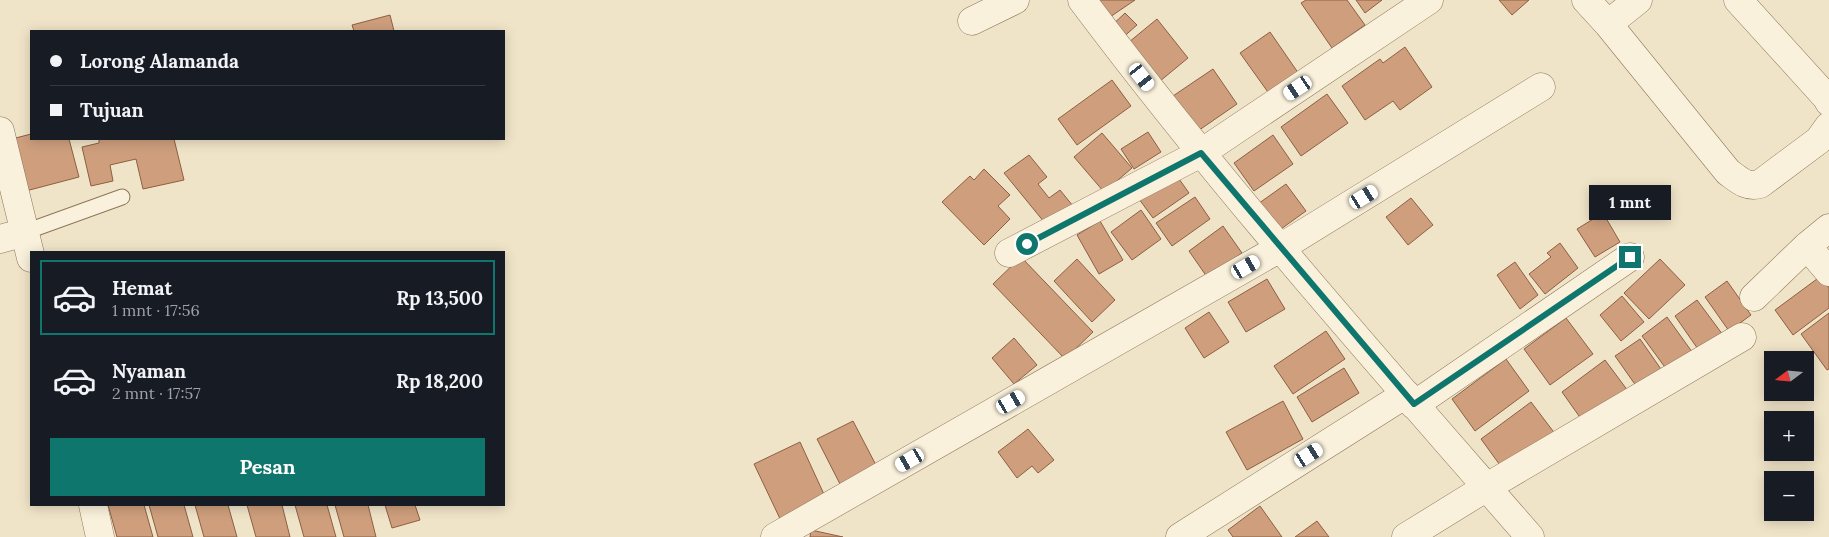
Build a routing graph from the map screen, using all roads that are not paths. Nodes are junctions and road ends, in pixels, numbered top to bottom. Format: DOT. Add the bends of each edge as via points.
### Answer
graph roads {
  1 [pos="1015,0"];
  2 [pos="1082,0"];
  3 [pos="1429,0"];
  4 [pos="1586,0"];
  5 [pos="1638,0"];
  6 [pos="1738,0"];
  7 [pos="972,21"];
  8 [pos="1608,24"];
  9 [pos="1541,88"];
  10 [pos="1829,102"];
  11 [pos="1829,126"];
  12 [pos="0,131"];
  13 [pos="1201,153"];
  14 [pos="122,197"];
  15 [pos="1829,228"];
  16 [pos="12,235"];
  17 [pos="1807,246"];
  18 [pos="1280,248"];
  19 [pos="1009,253"];
  20 [pos="30,257"];
  21 [pos="1630,257"];
  22 [pos="1829,272"];
  23 [pos="1754,297"];
  24 [pos="1742,337"];
  25 [pos="1410,399"];
  26 [pos="1487,487"];
  27 [pos="93,506"];
  28 [pos="100,537"];
  29 [pos="775,537"];
  30 [pos="1180,537"];
  31 [pos="1406,537"];
  32 [pos="1530,537"];
  1 -- 7 [label="street"];
  2 -- 13 [label="street"];
  3 -- 13 [label="street"];
  4 -- 8 [label="street"];
  5 -- 8 [label="street"];
  6 -- 10 [label="street"];
  8 -- 11 [label="street" via="1728,172 1739,180 1752,186 1760,184 1819,140"];
  9 -- 18 [label="street"];
  12 -- 16 [label="street"];
  13 -- 18 [label="street"];
  13 -- 19 [label="street"];
  14 -- 16 [label="lane"];
  15 -- 17 [label="street"];
  16 -- 20 [label="street"];
  17 -- 22 [label="street"];
  17 -- 23 [label="street"];
  18 -- 25 [label="street"];
  18 -- 29 [label="street"];
  21 -- 25 [label="street"];
  24 -- 26 [label="street"];
  25 -- 26 [label="street"];
  25 -- 30 [label="street"];
  26 -- 31 [label="street"];
  26 -- 32 [label="street"];
  27 -- 28 [label="street"];
}
